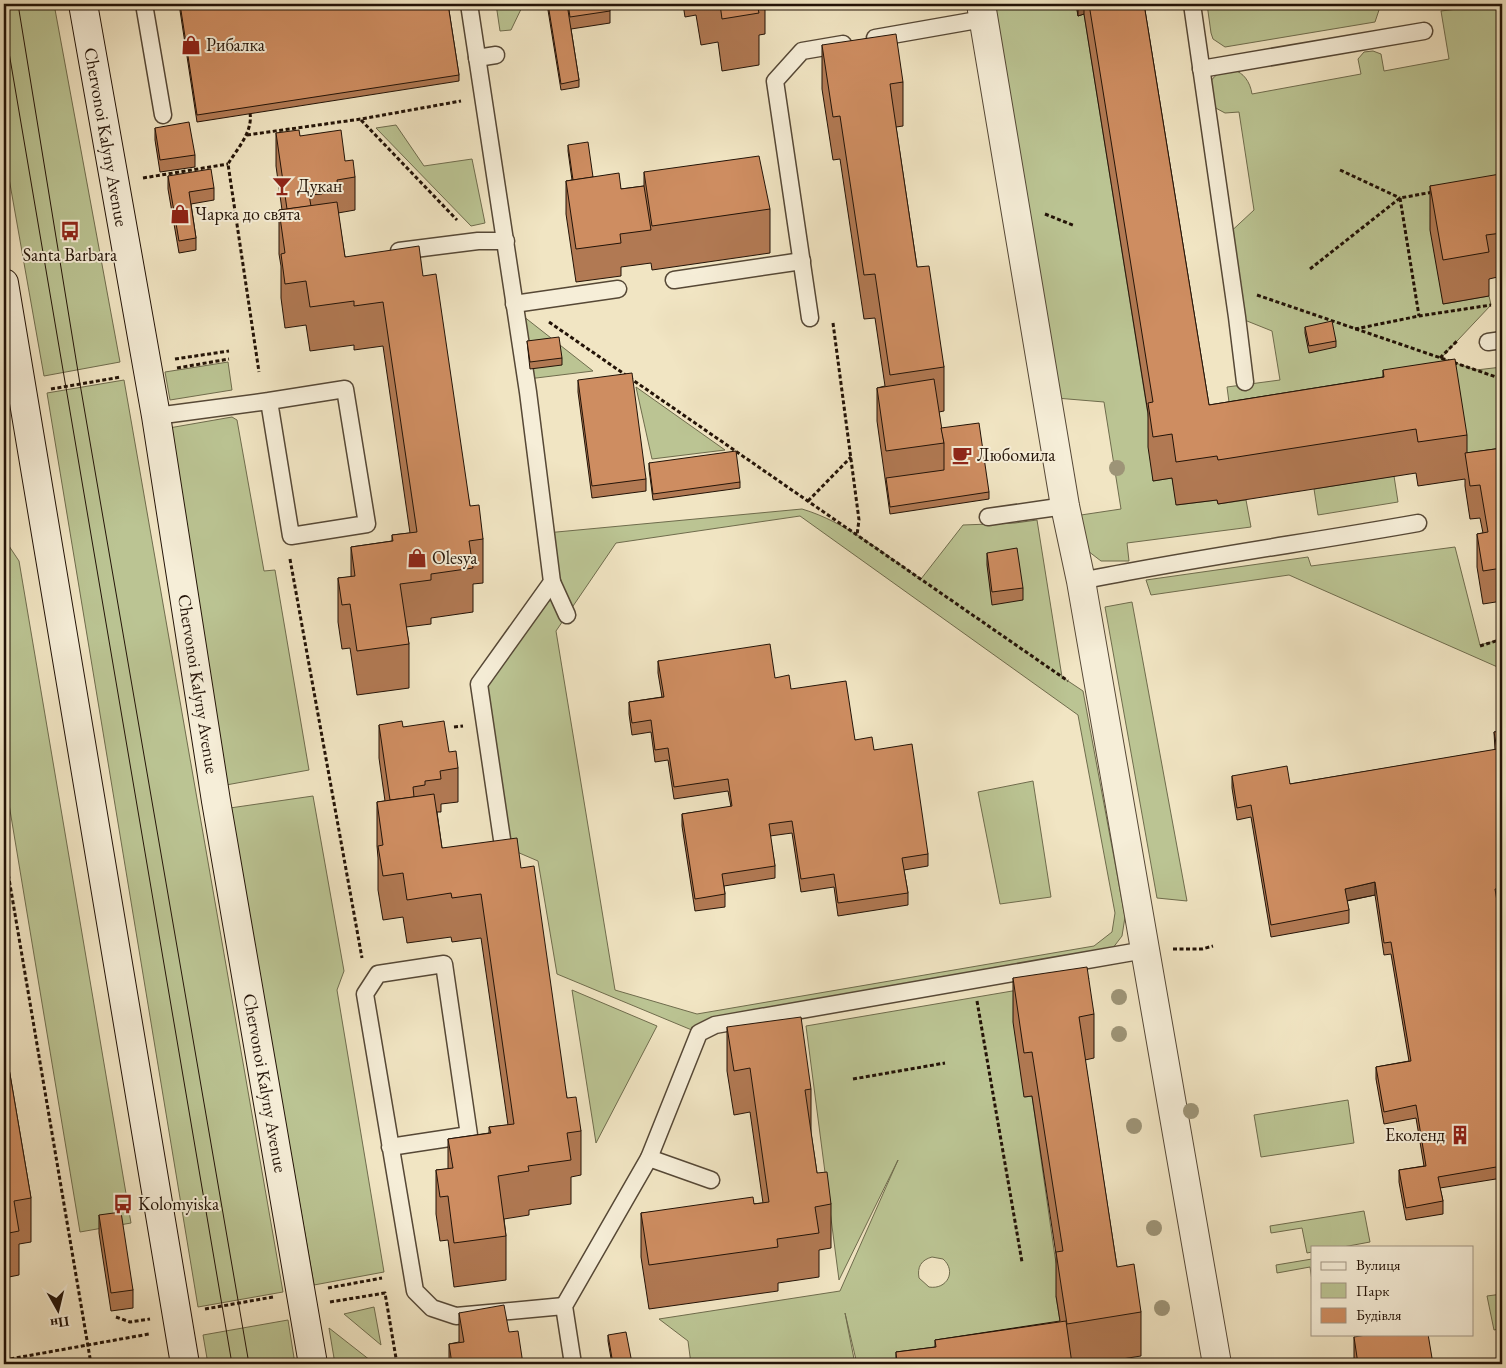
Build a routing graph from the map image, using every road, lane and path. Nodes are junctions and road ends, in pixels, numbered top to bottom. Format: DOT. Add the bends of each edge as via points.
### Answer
graph roads {
  1 [pos="83,4"];
  2 [pos="144,4"];
  3 [pos="469,4"];
  4 [pos="1192,4"];
  5 [pos="982,12"];
  6 [pos="1424,31"];
  7 [pos="496,55"];
  8 [pos="477,58"];
  9 [pos="1201,69"];
  10 [pos="464,100"];
  11 [pos="250,113"];
  12 [pos="163,116"];
  13 [pos="360,119"];
  14 [pos="247,135"];
  15 [pos="228,164"];
  16 [pos="1340,170"];
  17 [pos="143,178"];
  18 [pos="1437,192"];
  19 [pos="1400,198"];
  20 [pos="461,223"];
  21 [pos="506,241"];
  22 [pos="387,253"];
  23 [pos="802,262"];
  24 [pos="1310,269"];
  25 [pos="674,280"];
  26 [pos="4,283"];
  27 [pos="1233,288"];
  28 [pos="618,289"];
  29 [pos="514,304"];
  30 [pos="1491,305"];
  31 [pos="1419,316"];
  32 [pos="832,317"];
  33 [pos="544,318"];
  34 [pos="810,318"];
  35 [pos="1355,329"];
  36 [pos="1458,340"];
  37 [pos="228,351"];
  38 [pos="1440,358"];
  39 [pos="229,359"];
  40 [pos="174,360"];
  41 [pos="259,372"];
  42 [pos="148,373"];
  43 [pos="1501,379"];
  44 [pos="1245,382"];
  45 [pos="22,394"];
  46 [pos="269,401"];
  47 [pos="156,416"];
  48 [pos="851,457"];
  49 [pos="808,501"];
  50 [pos="1065,506"];
  51 [pos="988,517"];
  52 [pos="1418,523"];
  53 [pos="857,535"];
  54 [pos="290,556"];
  55 [pos="1081,581"];
  56 [pos="552,582"];
  57 [pos="567,615"];
  58 [pos="1502,639"];
  59 [pos="1480,646"];
  60 [pos="1069,682"];
  61 [pos="503,846"];
  62 [pos="4,849"];
  63 [pos="1213,946"];
  64 [pos="1145,950"];
  65 [pos="364,966"];
  66 [pos="977,996"];
  67 [pos="945,1063"];
  68 [pos="852,1078"];
  69 [pos="390,1148"];
  70 [pos="648,1158"];
  71 [pos="711,1180"];
  72 [pos="1022,1262"];
  73 [pos="382,1278"];
  74 [pos="301,1292"];
  75 [pos="327,1302"];
  76 [pos="564,1306"];
  77 [pos="177,1314"];
  78 [pos="116,1317"];
  79 [pos="149,1334"];
  80 [pos="88,1345"];
  81 [pos="4,1360"];
  82 [pos="91,1364"];
  83 [pos="185,1364"];
  84 [pos="313,1364"];
  85 [pos="398,1364"];
  86 [pos="573,1364"];
  87 [pos="1217,1364"];
  1 -- 42 [label="main road, Chervonoi Kalyny Avenue"];
  2 -- 12 [label="lane"];
  3 -- 8 [label="lane"];
  4 -- 9 [label="lane"];
  5 -- 23 [label="lane" via="802,51 775,81"];
  5 -- 50 [label="main road"];
  6 -- 9 [label="lane"];
  7 -- 8 [label="lane"];
  8 -- 21 [label="lane"];
  9 -- 27 [label="lane"];
  10 -- 13 [label="path"];
  11 -- 14 [label="path"];
  13 -- 14 [label="path"];
  13 -- 20 [label="path"];
  14 -- 15 [label="path"];
  15 -- 17 [label="path"];
  15 -- 41 [label="path"];
  16 -- 19 [label="path"];
  18 -- 19 [label="path"];
  19 -- 24 [label="path"];
  19 -- 31 [label="path"];
  21 -- 22 [label="lane" via="478,241"];
  21 -- 29 [label="lane"];
  23 -- 25 [label="lane"];
  23 -- 34 [label="lane"];
  26 -- 45 [label="main road"];
  27 -- 35 [label="path"];
  27 -- 44 [label="lane"];
  28 -- 29 [label="lane"];
  29 -- 56 [label="lane"];
  30 -- 31 [label="path"];
  31 -- 35 [label="path"];
  32 -- 48 [label="path"];
  33 -- 49 [label="path"];
  35 -- 38 [label="path"];
  36 -- 38 [label="path"];
  37 -- 40 [label="path"];
  38 -- 43 [label="path"];
  39 -- 42 [label="path"];
  42 -- 45 [label="path"];
  42 -- 47 [label="main road, Chervonoi Kalyny Avenue"];
  45 -- 77 [label="main road"];
  46 -- 46 [label="lane" via="346,389 367,524 291,536"];
  46 -- 47 [label="lane"];
  47 -- 74 [label="main road, Chervonoi Kalyny Avenue" via="216,801"];
  48 -- 49 [label="path"];
  48 -- 53 [label="path" via="859,520"];
  49 -- 53 [label="path"];
  50 -- 51 [label="lane"];
  50 -- 55 [label="main road"];
  52 -- 55 [label="lane"];
  53 -- 60 [label="path"];
  54 -- 65 [label="path"];
  55 -- 64 [label="main road"];
  56 -- 57 [label="lane"];
  56 -- 61 [label="lane" via="479,684"];
  58 -- 59 [label="path"];
  62 -- 80 [label="path"];
  63 -- 64 [label="path"];
  64 -- 70 [label="lane" via="714,1018 699,1033"];
  64 -- 87 [label="main road"];
  66 -- 72 [label="path"];
  67 -- 68 [label="path"];
  69 -- 69 [label="lane" via="365,994 378,974 444,964 469,1135"];
  69 -- 76 [label="lane" via="415,1290 432,1308 456,1316"];
  70 -- 71 [label="lane"];
  70 -- 76 [label="lane"];
  73 -- 74 [label="path"];
  74 -- 77 [label="path"];
  74 -- 84 [label="main road, Chervonoi Kalyny Avenue"];
  75 -- 85 [label="path" via="385,1293"];
  76 -- 86 [label="lane"];
  77 -- 78 [label="path" via="130,1322"];
  77 -- 83 [label="main road"];
  79 -- 80 [label="path"];
  80 -- 81 [label="path"];
  80 -- 82 [label="path"];
}
